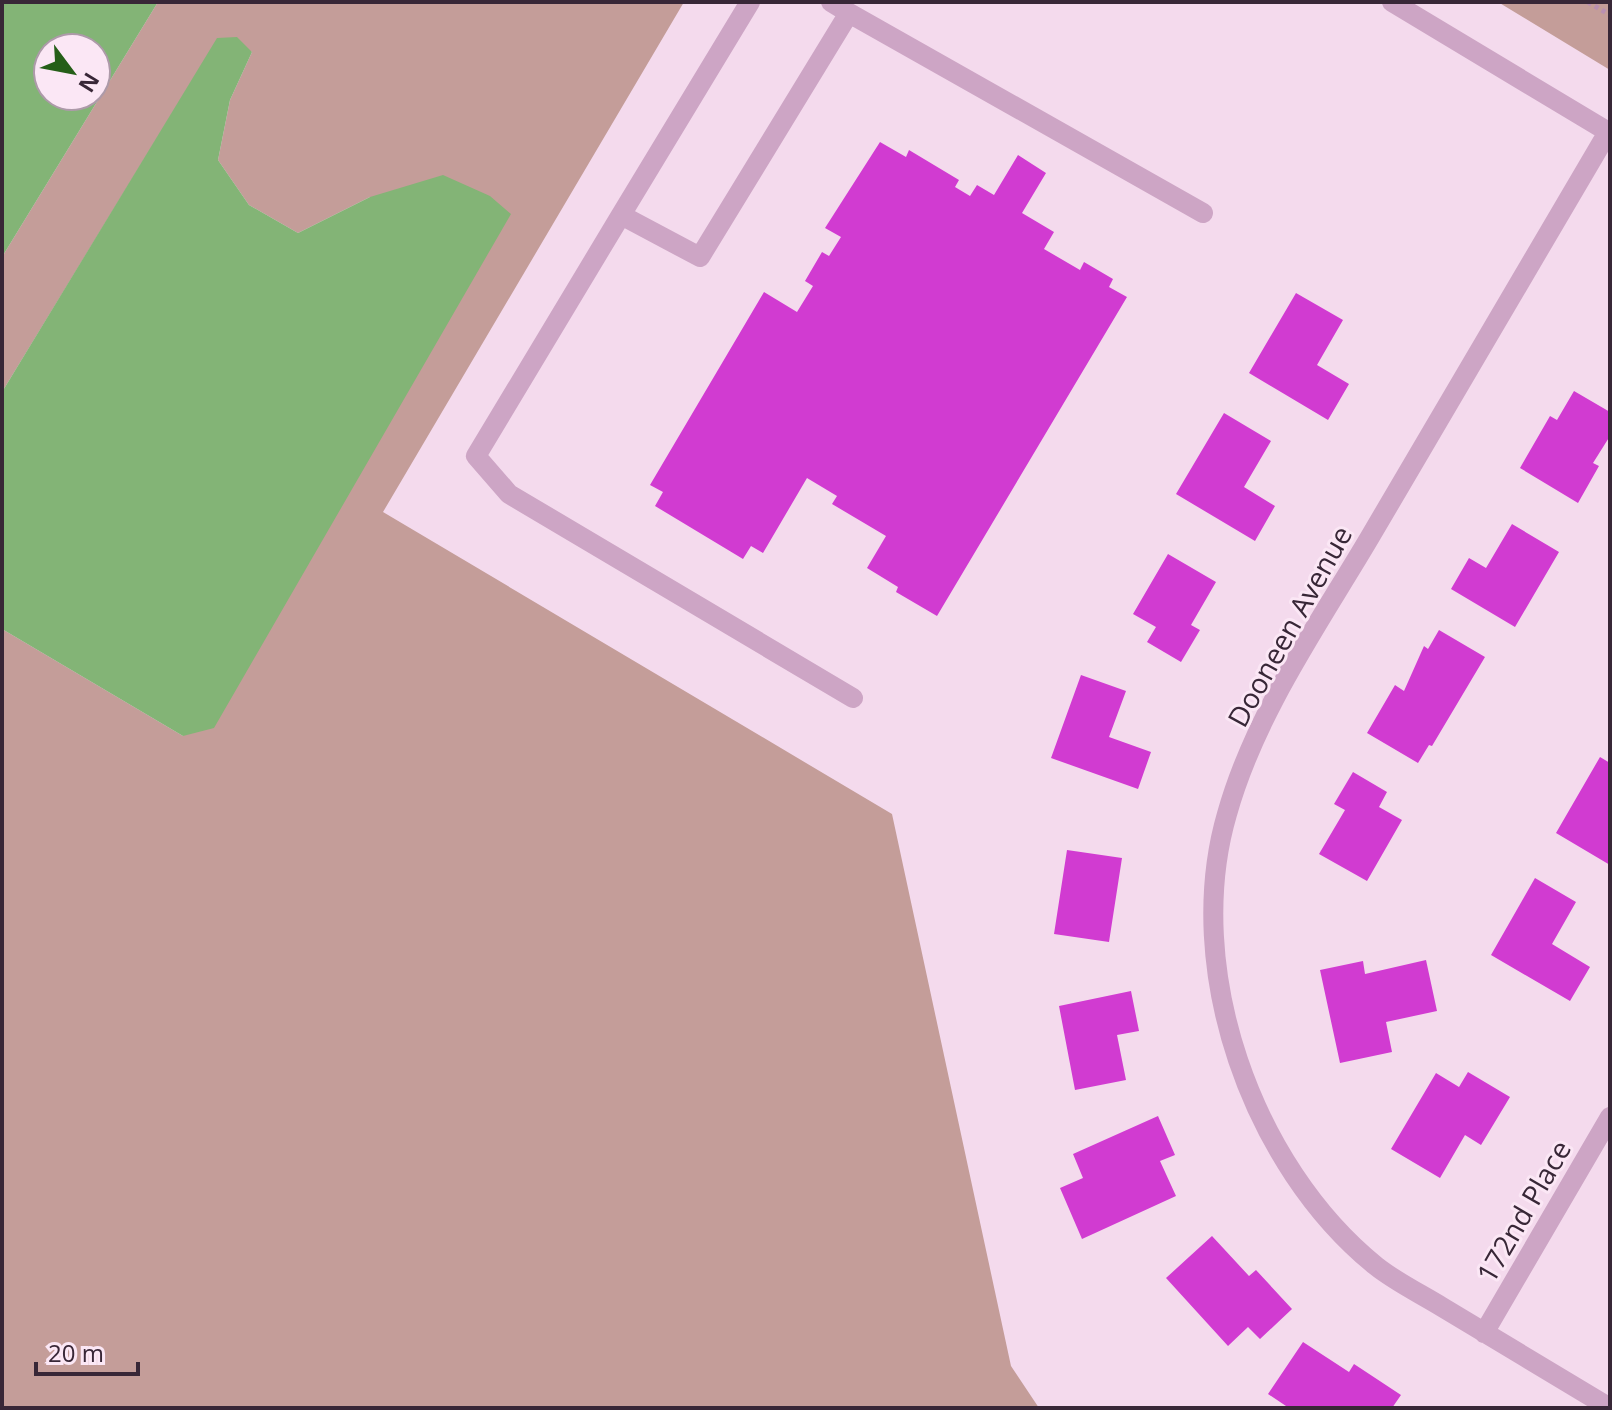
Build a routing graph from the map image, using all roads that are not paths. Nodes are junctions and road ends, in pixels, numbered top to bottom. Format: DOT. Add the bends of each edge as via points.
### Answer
graph roads {
  1 [pos="750,2"];
  2 [pos="831,2"];
  3 [pos="1392,2"];
  4 [pos="849,13"];
  5 [pos="1609,133"];
  6 [pos="1203,213"];
  7 [pos="621,215"];
  8 [pos="853,698"];
  9 [pos="1610,1117"];
  10 [pos="1484,1333"];
  11 [pos="1610,1408"];
  1 -- 7 [label="street"];
  2 -- 4 [label="street"];
  3 -- 5 [label="street"];
  4 -- 6 [label="street"];
  4 -- 7 [label="street" via="700,257"];
  5 -- 10 [label="street, Dooneen Avenue" via="1272,703 1226,814 1214,890 1228,1036 1288,1168 1376,1266"];
  7 -- 8 [label="street" via="476,456 509,494"];
  9 -- 10 [label="street, 172nd Place"];
  10 -- 11 [label="street, Dooneen Avenue"];
}
